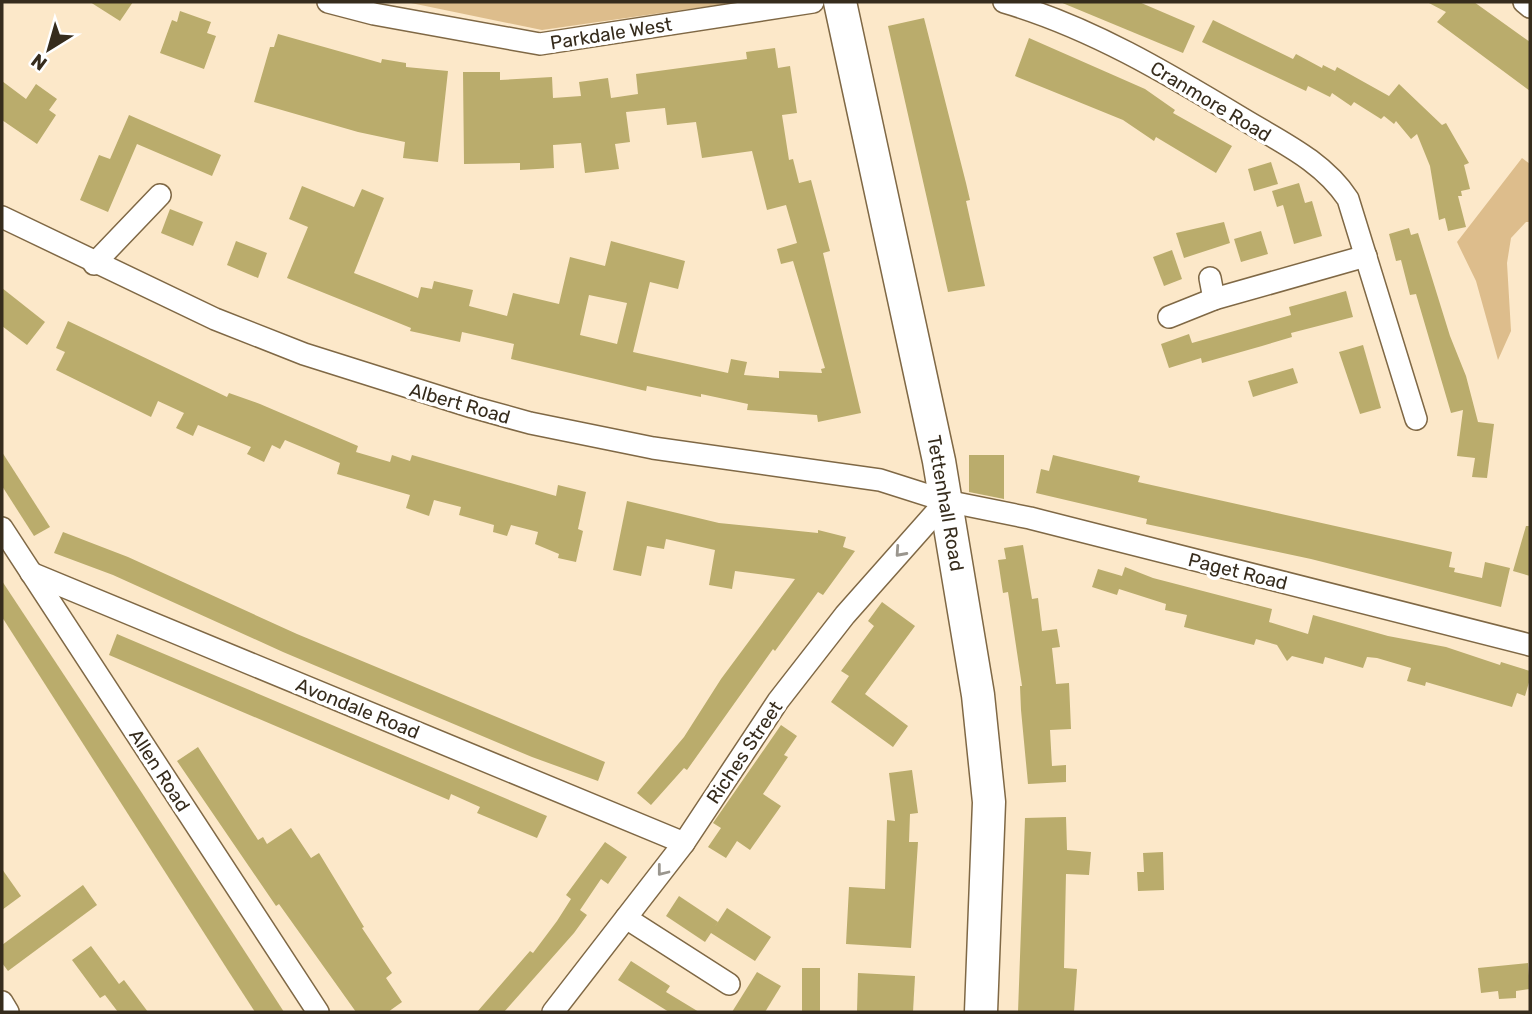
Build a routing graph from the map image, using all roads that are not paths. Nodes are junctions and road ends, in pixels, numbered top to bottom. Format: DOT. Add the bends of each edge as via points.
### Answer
graph roads {
  1 [pos="328,2"];
  2 [pos="813,2"];
  3 [pos="839,2"];
  4 [pos="1004,2"];
  5 [pos="1524,2"];
  6 [pos="1530,7"];
  7 [pos="160,195"];
  8 [pos="3,219"];
  9 [pos="1366,256"];
  10 [pos="94,264"];
  11 [pos="1210,278"];
  12 [pos="1214,299"];
  13 [pos="1169,317"];
  14 [pos="1416,419"];
  15 [pos="946,501"];
  16 [pos="2,528"];
  17 [pos="31,573"];
  18 [pos="1530,645"];
  19 [pos="684,843"];
  20 [pos="626,918"];
  21 [pos="729,984"];
  22 [pos="2,1002"];
  23 [pos="8,1012"];
  24 [pos="318,1012"];
  25 [pos="553,1012"];
  26 [pos="981,1012"];
  1 -- 2 [label="street, Parkdale West" via="540,44"];
  3 -- 15 [label="highway, Tettenhall Road"];
  4 -- 9 [label="street, Cranmore Road" via="1048,14 1161,69 1324,169 1348,199"];
  5 -- 6 [label="street"];
  7 -- 10 [label="street"];
  8 -- 10 [label="street, Albert Road"];
  9 -- 12 [label="street"];
  9 -- 14 [label="street, Cranmore Road"];
  10 -- 15 [label="street, Albert Road" via="215,320 304,354 483,410 653,447 880,480"];
  11 -- 12 [label="street"];
  12 -- 13 [label="street"];
  15 -- 18 [label="street, Paget Road" via="1030,518"];
  15 -- 19 [label="street, Riches Street, one-way" via="845,615 778,701"];
  15 -- 26 [label="highway, Tettenhall Road" via="978,695 989,802"];
  16 -- 17 [label="street, Allen Road"];
  17 -- 19 [label="street, Avondale Road"];
  17 -- 24 [label="street, Allen Road"];
  19 -- 20 [label="street, Riches Street, one-way"];
  20 -- 21 [label="street"];
  20 -- 25 [label="street, Riches Street"];
  22 -- 23 [label="street"];
}
